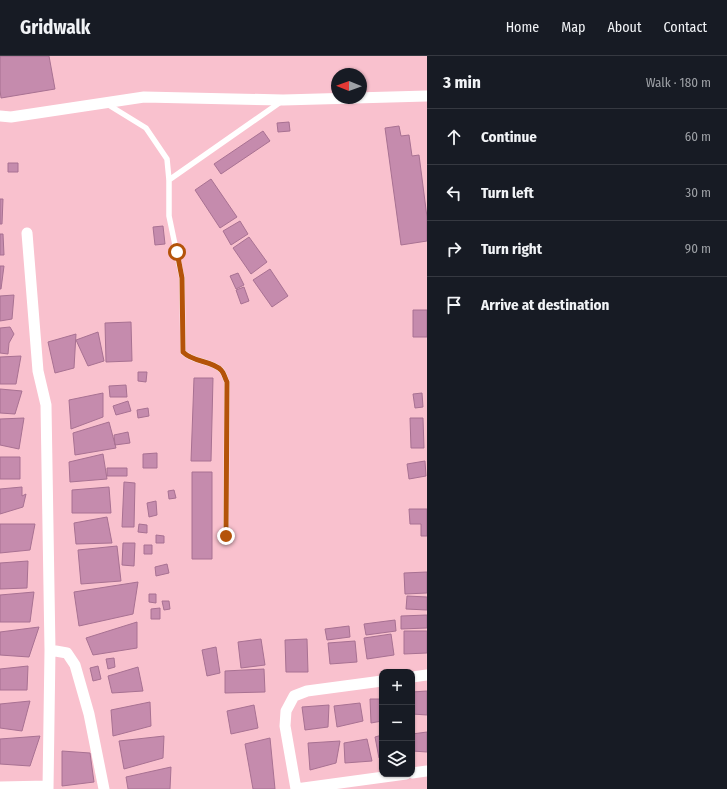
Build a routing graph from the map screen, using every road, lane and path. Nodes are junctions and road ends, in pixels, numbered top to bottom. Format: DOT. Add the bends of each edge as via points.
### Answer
graph roads {
  1 [pos="427,96"];
  2 [pos="283,100"];
  3 [pos="105,103"];
  4 [pos="0,116"];
  5 [pos="169,180"];
  6 [pos="27,233"];
  7 [pos="226,536"];
  8 [pos="50,650"];
  9 [pos="427,675"];
  10 [pos="415,677"];
  11 [pos="379,681"];
  12 [pos="427,771"];
  13 [pos="415,773"];
  14 [pos="384,777"];
  15 [pos="0,787"];
  16 [pos="48,788"];
  17 [pos="104,789"];
  18 [pos="296,789"];
  1 -- 2 [label="street"];
  2 -- 3 [label="street" via="144,97"];
  2 -- 5 [label="lane"];
  3 -- 4 [label="street" via="11,117"];
  3 -- 5 [label="lane" via="146,128 167,159"];
  5 -- 7 [label="lane" via="169,216 182,278 183,352 189,358 222,370 227,382"];
  6 -- 8 [label="street" via="38,371 46,405"];
  8 -- 16 [label="street"];
  8 -- 17 [label="street" via="67,653 75,665 89,714"];
  9 -- 10 [label="street"];
  11 -- 18 [label="street" via="307,691 294,696 286,711 285,726"];
  12 -- 13 [label="street"];
  14 -- 18 [label="street"];
  15 -- 16 [label="street"];
}
